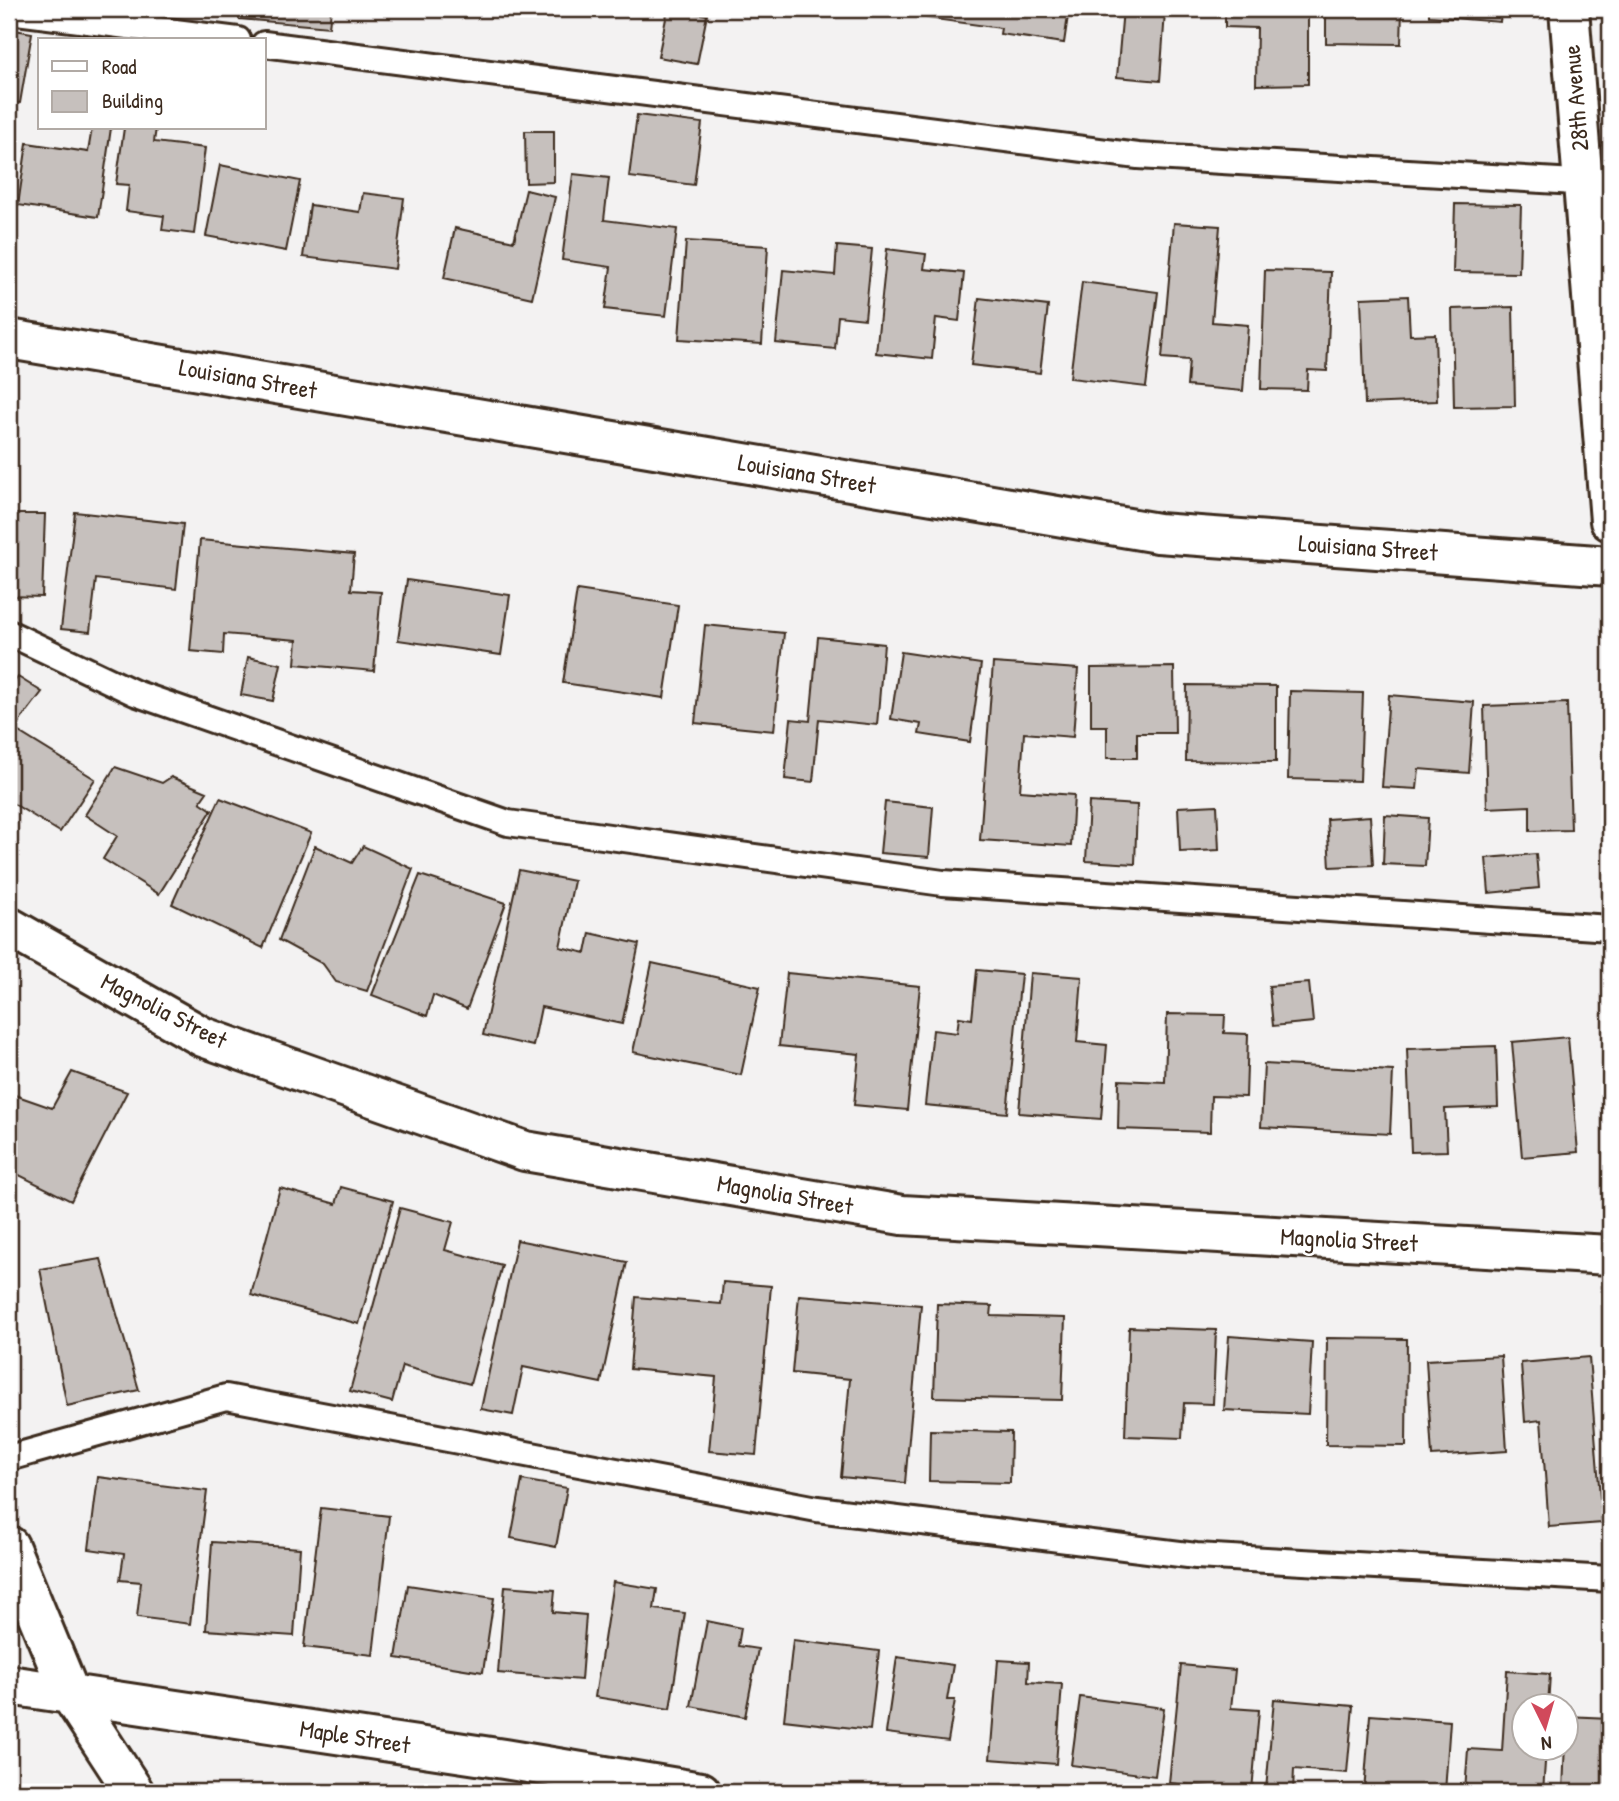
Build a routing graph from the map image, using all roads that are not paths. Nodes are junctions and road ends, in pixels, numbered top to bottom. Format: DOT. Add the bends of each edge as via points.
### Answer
graph roads {
  1 [pos="1569,9"];
  2 [pos="9,11"];
  3 [pos="222,38"];
  4 [pos="266,44"];
  5 [pos="1597,184"];
  6 [pos="9,339"];
  7 [pos="1610,521"];
  8 [pos="1610,566"];
  9 [pos="9,633"];
  10 [pos="9,927"];
  11 [pos="1610,928"];
  12 [pos="1610,1255"];
  13 [pos="9,1458"];
  14 [pos="9,1546"];
  15 [pos="1610,1579"];
  16 [pos="9,1685"];
  17 [pos="70,1694"];
  18 [pos="134,1792"];
  19 [pos="701,1792"];
  1 -- 5 [label="street, 28th Avenue"];
  2 -- 3 [label="lane"];
  4 -- 5 [label="lane" via="1138,156"];
  5 -- 7 [label="street, 28th Avenue"];
  6 -- 8 [label="street, Louisiana Street" via="1158,533"];
  9 -- 11 [label="lane" via="135,693 508,822 943,883"];
  10 -- 12 [label="street, Magnolia Street" via="203,1037 526,1151 902,1215"];
  13 -- 15 [label="lane" via="226,1397 817,1509 1196,1556"];
  14 -- 17 [label="street"];
  16 -- 17 [label="street, Maple Street"];
  17 -- 18 [label="street"];
  17 -- 19 [label="street, Maple Street"];
}
